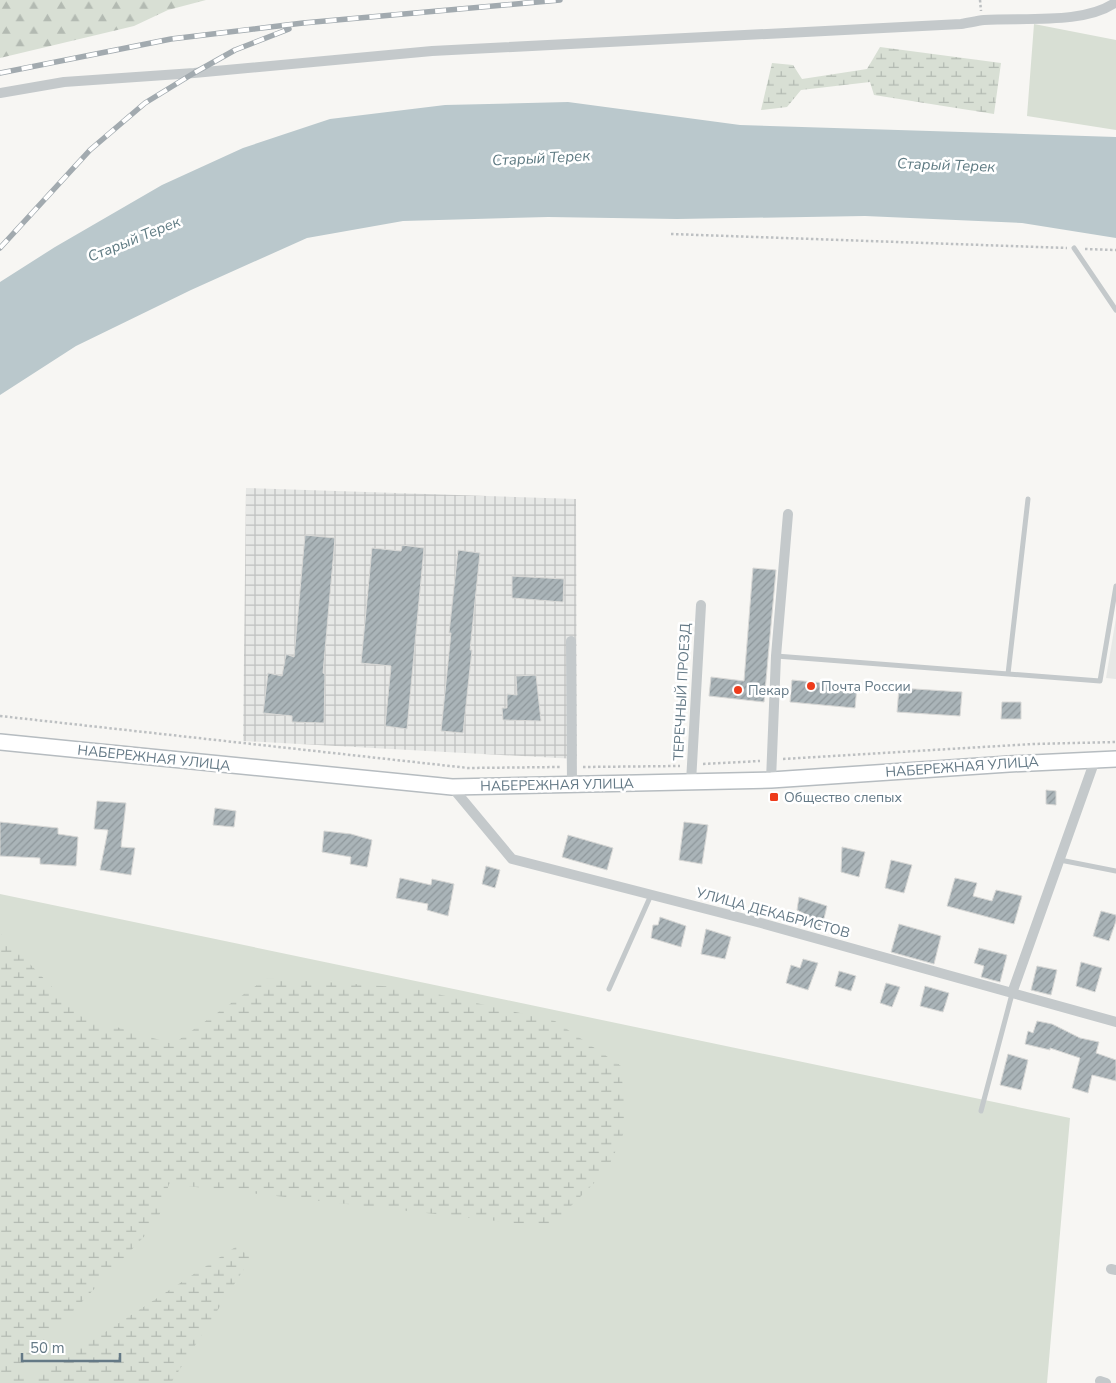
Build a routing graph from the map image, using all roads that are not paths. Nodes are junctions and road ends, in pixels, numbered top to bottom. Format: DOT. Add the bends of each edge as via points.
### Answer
graph roads {
  1 [pos="1116,2"];
  2 [pos="0,93"];
  3 [pos="1074,248"];
  4 [pos="1116,310"];
  5 [pos="1028,498"];
  6 [pos="788,514"];
  7 [pos="1116,586"];
  8 [pos="701,605"];
  9 [pos="571,641"];
  10 [pos="776,656"];
  11 [pos="1008,674"];
  12 [pos="0,742"];
  13 [pos="1116,759"];
  14 [pos="1095,760"];
  15 [pos="771,780"];
  16 [pos="691,782"];
  17 [pos="572,784"];
  18 [pos="452,787"];
  19 [pos="1060,860"];
  20 [pos="1116,872"];
  21 [pos="651,894"];
  22 [pos="610,989"];
  23 [pos="1012,993"];
  24 [pos="1116,1022"];
  25 [pos="981,1111"];
  1 -- 2 [label="street" via="1106,9 1060,19 982,20 961,24 432,50 64,82"];
  3 -- 4 [label="lane"];
  5 -- 11 [label="lane"];
  6 -- 10 [label="street"];
  7 -- 11 [label="lane" via="1100,681"];
  8 -- 16 [label="street, ТЕРЕЧНЫЙ ПРОЕЗД"];
  9 -- 17 [label="street"];
  10 -- 11 [label="lane"];
  10 -- 15 [label="street"];
  12 -- 18 [label="main road, НАБЕРЕЖНАЯ УЛИЦА"];
  13 -- 14 [label="main road, НАБЕРЕЖНАЯ УЛИЦА"];
  14 -- 15 [label="main road, НАБЕРЕЖНАЯ УЛИЦА"];
  14 -- 19 [label="street"];
  15 -- 16 [label="main road, НАБЕРЕЖНАЯ УЛИЦА"];
  16 -- 17 [label="main road, НАБЕРЕЖНАЯ УЛИЦА"];
  17 -- 18 [label="main road, НАБЕРЕЖНАЯ УЛИЦА"];
  18 -- 21 [label="street, УЛИЦА ДЕКАБРИСТОВ" via="512,859"];
  19 -- 20 [label="lane"];
  19 -- 23 [label="street"];
  21 -- 22 [label="lane"];
  21 -- 23 [label="street, УЛИЦА ДЕКАБРИСТОВ"];
  23 -- 24 [label="street, УЛИЦА ДЕКАБРИСТОВ"];
  23 -- 25 [label="lane"];
}
